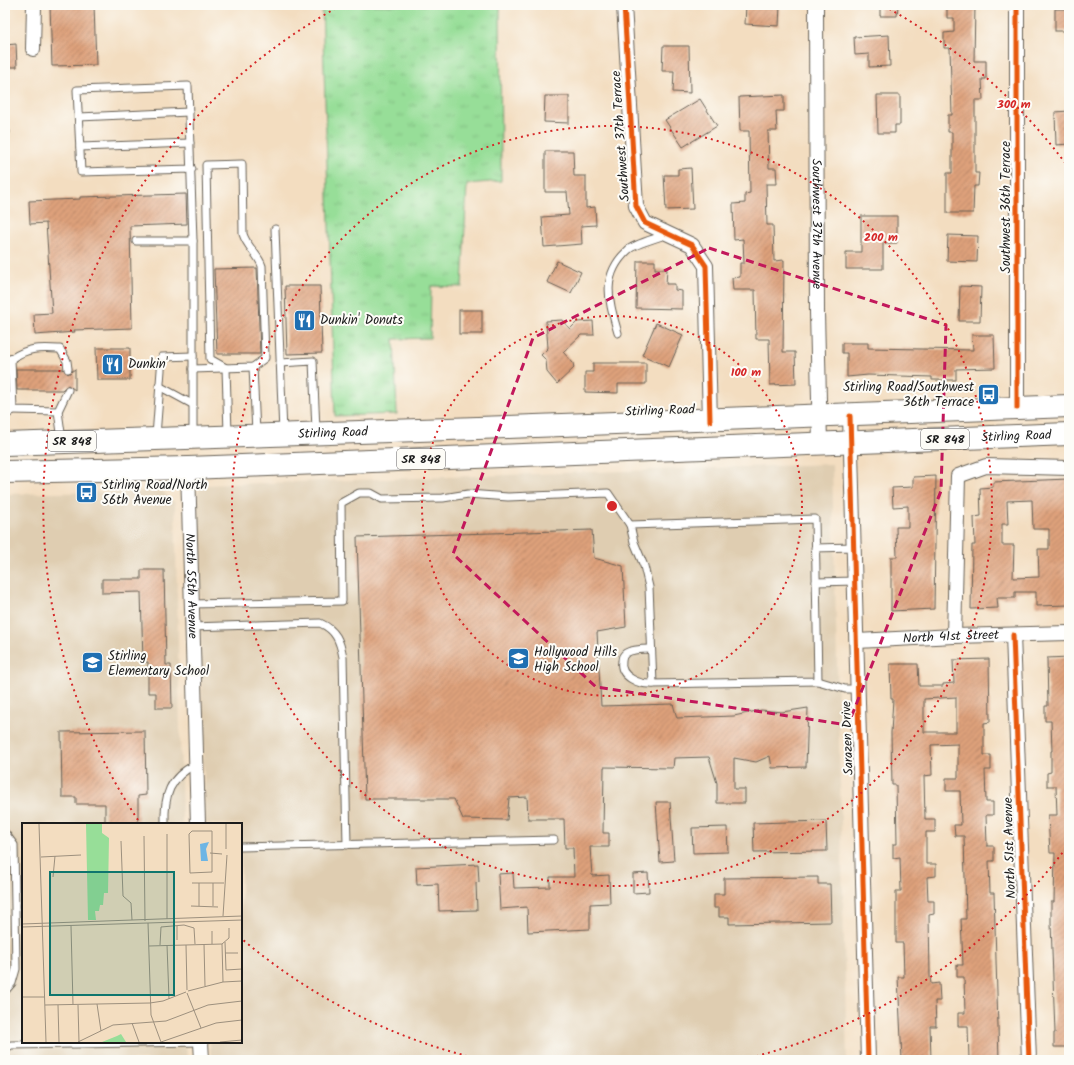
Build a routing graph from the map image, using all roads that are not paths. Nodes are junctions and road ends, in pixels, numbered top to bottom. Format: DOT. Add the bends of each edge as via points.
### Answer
graph roads {
  1 [pos="34,5"];
  2 [pos="624,5"];
  3 [pos="816,5"];
  4 [pos="1017,5"];
  5 [pos="33,49"];
  6 [pos="189,112"];
  7 [pos="79,117"];
  8 [pos="190,143"];
  9 [pos="80,147"];
  10 [pos="192,169"];
  11 [pos="275,230"];
  12 [pos="668,234"];
  13 [pos="136,241"];
  14 [pos="193,241"];
  15 [pos="618,332"];
  16 [pos="193,356"];
  17 [pos="8,359"];
  18 [pos="280,363"];
  19 [pos="253,367"];
  20 [pos="226,368"];
  21 [pos="68,369"];
  22 [pos="193,369"];
  23 [pos="159,386"];
  24 [pos="68,390"];
  25 [pos="192,404"];
  26 [pos="1069,406"];
  27 [pos="1017,408"];
  28 [pos="13,410"];
  29 [pos="58,411"];
  30 [pos="5,416"];
  31 [pos="850,416"];
  32 [pos="819,417"];
  33 [pos="710,421"];
  34 [pos="316,433"];
  35 [pos="256,434"];
  36 [pos="283,434"];
  37 [pos="1069,434"];
  38 [pos="228,435"];
  39 [pos="193,437"];
  40 [pos="156,438"];
  41 [pos="62,442"];
  42 [pos="850,443"];
  43 [pos="5,444"];
  44 [pos="820,444"];
  45 [pos="188,468"];
  46 [pos="1069,468"];
  47 [pos="5,472"];
  48 [pos="630,524"];
  49 [pos="854,547"];
  50 [pos="815,548"];
  51 [pos="855,581"];
  52 [pos="816,582"];
  53 [pos="192,604"];
  54 [pos="192,627"];
  55 [pos="1069,633"];
  56 [pos="1012,635"];
  57 [pos="954,636"];
  58 [pos="857,641"];
  59 [pos="651,649"];
  60 [pos="818,681"];
  61 [pos="653,684"];
  62 [pos="858,689"];
  63 [pos="196,764"];
  64 [pos="165,823"];
  65 [pos="198,823"];
  66 [pos="5,833"];
  67 [pos="554,840"];
  68 [pos="347,845"];
  69 [pos="242,847"];
  70 [pos="5,990"];
  71 [pos="163,1043"];
  72 [pos="202,1043"];
  73 [pos="8,1047"];
  74 [pos="202,1060"];
  75 [pos="868,1060"];
  76 [pos="1028,1060"];
  1 -- 5 [label="street"];
  2 -- 12 [label="street, Southwest 37th Terrace" via="636,206 644,223"];
  3 -- 32 [label="street, Southwest 37th Avenue"];
  4 -- 27 [label="street, Southwest 36th Terrace"];
  6 -- 7 [label="lane"];
  6 -- 7 [label="lane" via="188,86 77,90"];
  6 -- 8 [label="lane"];
  7 -- 9 [label="lane"];
  8 -- 9 [label="lane"];
  8 -- 10 [label="lane"];
  9 -- 10 [label="lane" via="81,172"];
  10 -- 14 [label="lane"];
  11 -- 18 [label="lane"];
  12 -- 15 [label="lane" via="628,249 611,273 608,298"];
  12 -- 33 [label="street, Southwest 37th Terrace" via="692,245 706,266"];
  13 -- 14 [label="lane"];
  14 -- 16 [label="lane"];
  16 -- 22 [label="lane"];
  16 -- 23 [label="lane" via="162,357"];
  17 -- 21 [label="lane" via="23,350 60,349 67,361"];
  17 -- 28 [label="lane"];
  18 -- 34 [label="lane" via="313,361"];
  18 -- 36 [label="lane"];
  19 -- 20 [label="lane"];
  19 -- 20 [label="lane" via="262,361 266,353 262,266 243,234 242,164 206,165 210,359"];
  19 -- 35 [label="lane"];
  20 -- 22 [label="lane"];
  20 -- 38 [label="lane"];
  22 -- 25 [label="lane"];
  23 -- 25 [label="lane"];
  23 -- 40 [label="lane"];
  24 -- 29 [label="lane"];
  25 -- 39 [label="lane"];
  26 -- 27 [label="main road, Stirling Road / SR 848"];
  27 -- 31 [label="main road, Stirling Road / SR 848"];
  28 -- 29 [label="lane"];
  28 -- 30 [label="lane"];
  29 -- 41 [label="lane"];
  31 -- 32 [label="main road, Stirling Road / SR 848"];
  31 -- 42 [label="street, Sarazen Drive"];
  32 -- 33 [label="main road, Stirling Road / SR 848"];
  32 -- 44 [label="street, Southwest 37th Avenue"];
  33 -- 34 [label="main road, Stirling Road / SR 848"];
  34 -- 36 [label="main road, Stirling Road / SR 848"];
  35 -- 36 [label="main road, Stirling Road / SR 848"];
  35 -- 38 [label="main road, Stirling Road / SR 848"];
  37 -- 42 [label="main road, Stirling Road / SR 848"];
  38 -- 39 [label="main road, Stirling Road / SR 848"];
  38 -- 45 [label="main road" via="197,455"];
  39 -- 40 [label="main road, Stirling Road / SR 848"];
  40 -- 41 [label="main road, Stirling Road / SR 848"];
  41 -- 43 [label="main road, Stirling Road / SR 848"];
  42 -- 44 [label="main road, Stirling Road / SR 848"];
  42 -- 49 [label="street, Sarazen Drive"];
  44 -- 45 [label="main road, Stirling Road / SR 848"];
  45 -- 47 [label="main road, Stirling Road / SR 848"];
  45 -- 53 [label="street, North 55th Avenue"];
  46 -- 57 [label="street" via="986,466 958,476"];
  48 -- 50 [label="lane" via="815,519"];
  48 -- 53 [label="lane" via="608,493 508,497 468,494 443,498 382,499 371,493 359,493 341,503 342,601"];
  48 -- 59 [label="lane" via="649,587"];
  49 -- 50 [label="lane"];
  49 -- 51 [label="street, Sarazen Drive"];
  50 -- 52 [label="lane"];
  51 -- 52 [label="lane"];
  51 -- 58 [label="street, Sarazen Drive"];
  52 -- 60 [label="lane"];
  53 -- 54 [label="street, North 55th Avenue"];
  54 -- 63 [label="street, North 55th Avenue"];
  54 -- 68 [label="lane" via="320,623 337,635 343,657"];
  55 -- 56 [label="street, North 41st Street"];
  56 -- 57 [label="street, North 41st Street"];
  56 -- 76 [label="street, North 51st Avenue"];
  57 -- 58 [label="street, North 41st Street"];
  58 -- 62 [label="street, Sarazen Drive"];
  59 -- 61 [label="lane"];
  59 -- 61 [label="lane" via="626,653 622,657 621,665 624,673 638,683"];
  60 -- 61 [label="lane"];
  60 -- 62 [label="lane" via="845,689"];
  62 -- 75 [label="street, Sarazen Drive"];
  63 -- 64 [label="lane" via="179,774 170,788 165,802"];
  63 -- 65 [label="street, North 55th Avenue"];
  66 -- 70 [label="lane" via="14,845 16,969 12,983"];
  67 -- 68 [label="lane"];
  68 -- 69 [label="lane"];
  71 -- 73 [label="lane"];
  72 -- 74 [label="street"];
}
